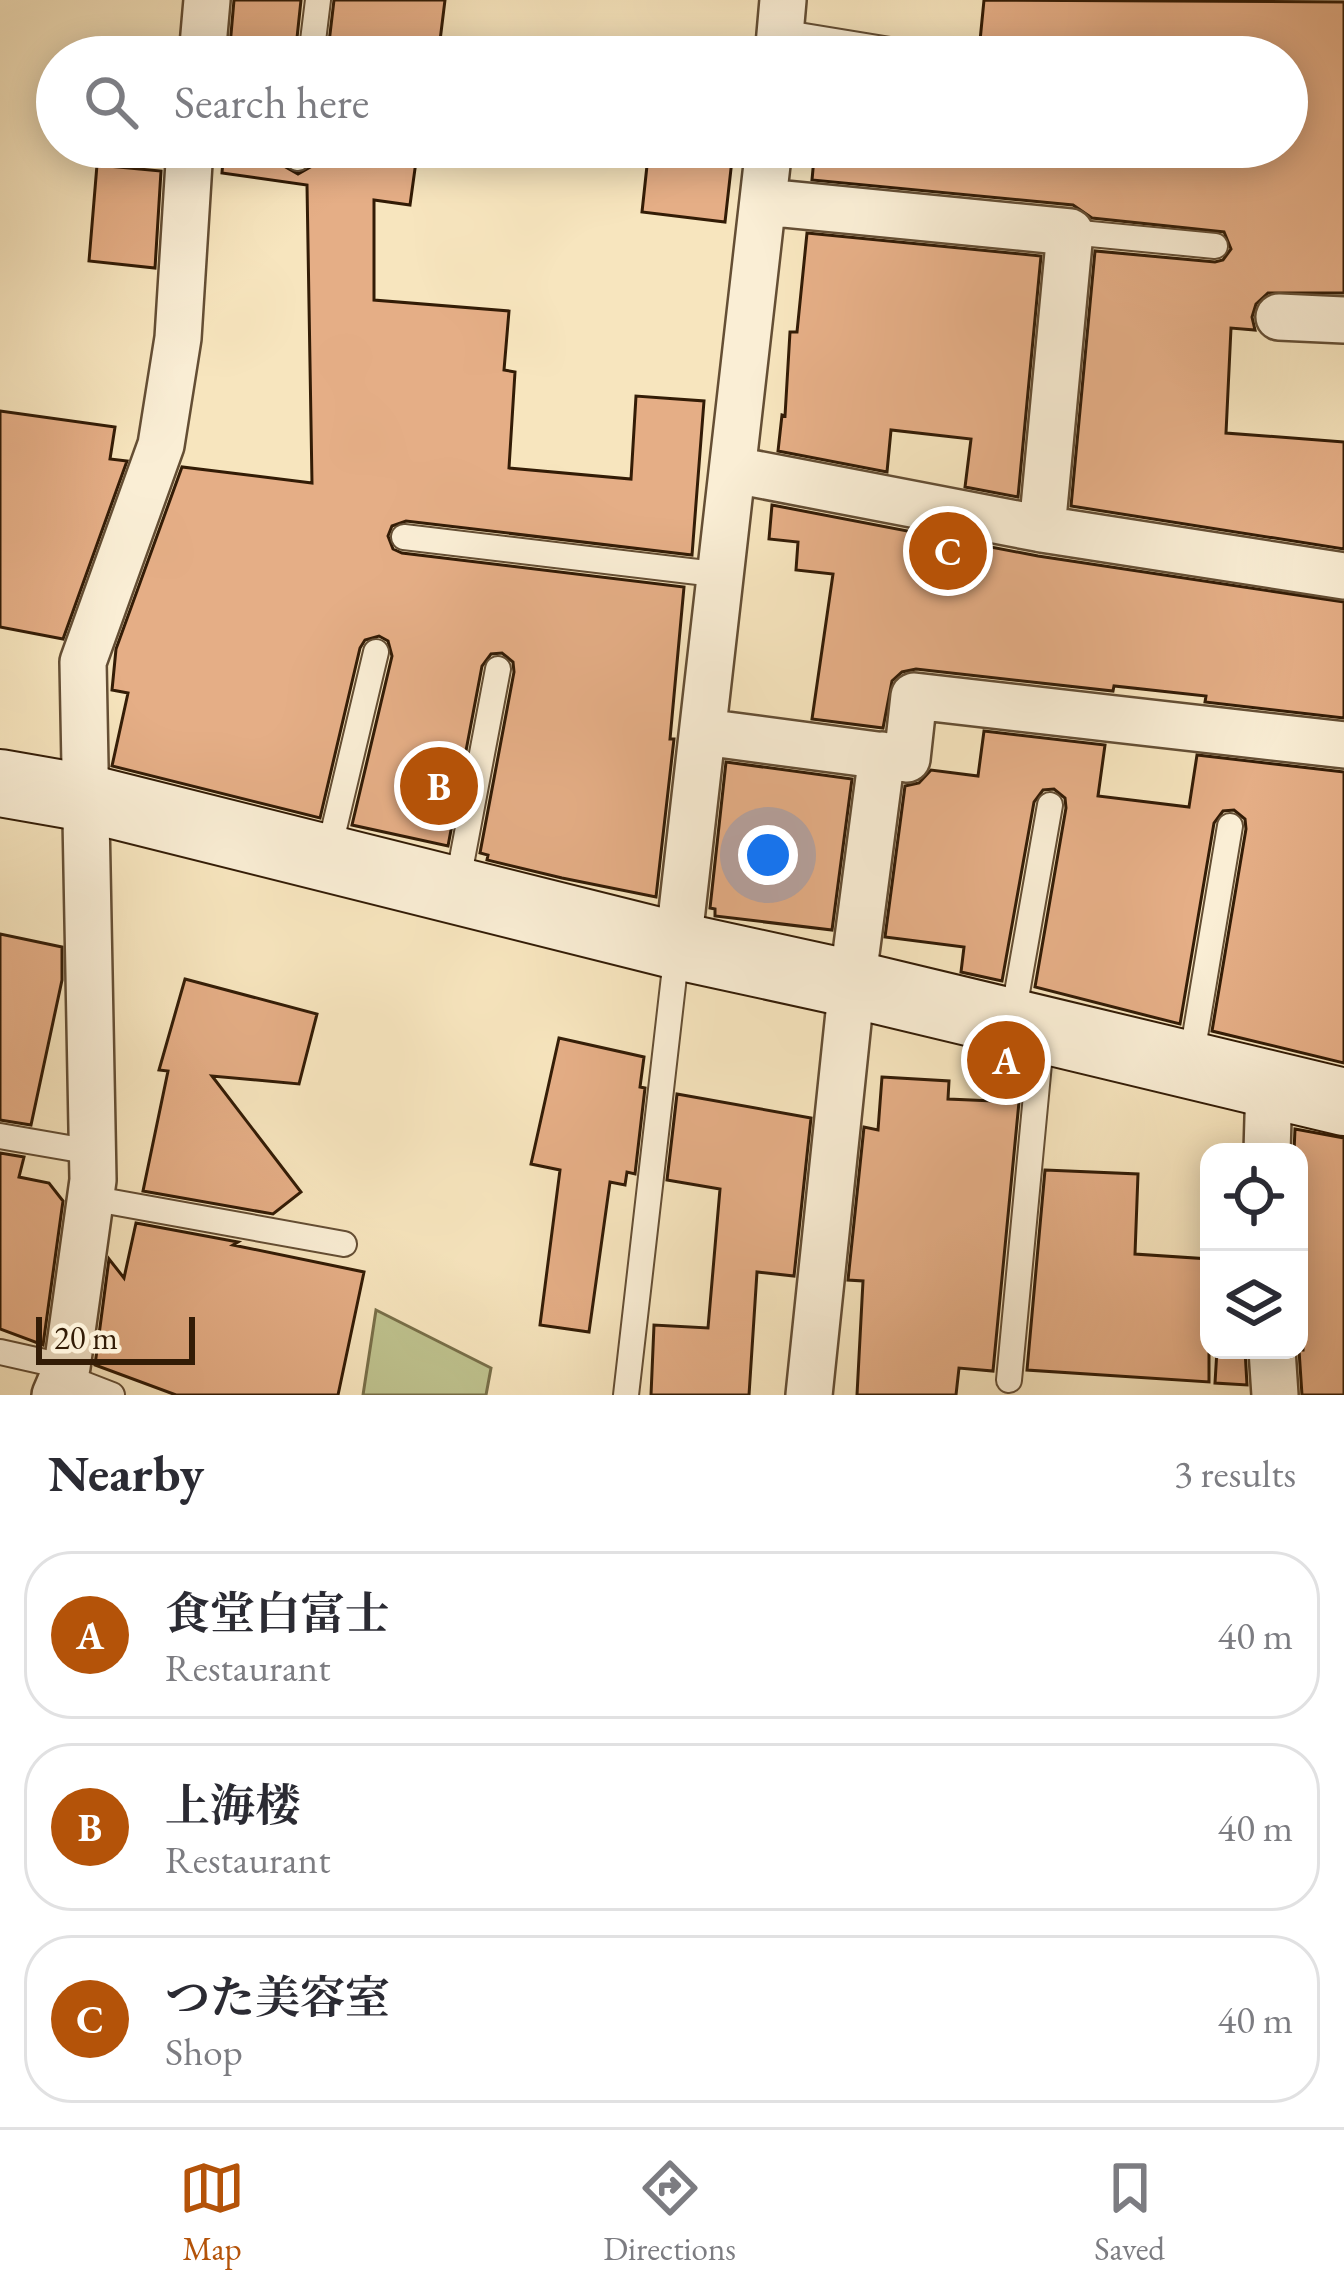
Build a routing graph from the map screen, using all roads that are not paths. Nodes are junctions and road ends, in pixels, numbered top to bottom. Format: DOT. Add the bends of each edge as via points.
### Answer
graph roads {
  1 [pos="208,0"];
  2 [pos="318,0"];
  3 [pos="780,30"];
  4 [pos="204,36"];
  5 [pos="314,36"];
  6 [pos="814,36"];
  7 [pos="189,168"];
  8 [pos="767,168"];
  9 [pos="764,202"];
  10 [pos="1070,232"];
  11 [pos="1215,246"];
  12 [pos="1280,317"];
  13 [pos="1344,320"];
  14 [pos="735,470"];
  15 [pos="1042,530"];
  16 [pos="404,537"];
  17 [pos="723,575"];
  18 [pos="1344,576"];
  19 [pos="376,652"];
  20 [pos="497,669"];
  21 [pos="704,732"];
  22 [pos="1344,746"];
  23 [pos="882,755"];
  24 [pos="0,783"];
  25 [pos="86,798"];
  26 [pos="1049,805"];
  27 [pos="1230,826"];
  28 [pos="327,859"];
  29 [pos="456,891"];
  30 [pos="678,946"];
  31 [pos="852,984"];
  32 [pos="1027,1026"];
  33 [pos="1190,1065"];
  34 [pos="1269,1084"];
  35 [pos="1344,1102"];
  36 [pos="0,1136"];
  37 [pos="1268,1143"];
  38 [pos="92,1152"];
  39 [pos="90,1198"];
  40 [pos="344,1244"];
  41 [pos="0,1352"];
  42 [pos="1273,1359"];
  43 [pos="62,1379"];
  44 [pos="1009,1380"];
  45 [pos="112,1395"];
  46 [pos="626,1395"];
  47 [pos="809,1395"];
  48 [pos="1275,1395"];
  1 -- 4 [label="street"];
  2 -- 5 [label="lane"];
  3 -- 6 [label="lane"];
  7 -- 25 [label="street" via="178,338 160,446 83,662"];
  8 -- 9 [label="street"];
  9 -- 10 [label="street"];
  9 -- 14 [label="street"];
  10 -- 11 [label="lane"];
  10 -- 15 [label="street"];
  12 -- 13 [label="street"];
  14 -- 15 [label="street"];
  14 -- 17 [label="street"];
  15 -- 18 [label="street"];
  16 -- 17 [label="lane"];
  17 -- 21 [label="street"];
  19 -- 28 [label="lane"];
  20 -- 29 [label="lane"];
  21 -- 23 [label="street"];
  21 -- 30 [label="street"];
  22 -- 23 [label="street" via="914,696 907,759"];
  23 -- 31 [label="street"];
  24 -- 25 [label="street"];
  25 -- 28 [label="street"];
  25 -- 38 [label="street"];
  26 -- 32 [label="lane"];
  27 -- 33 [label="lane"];
  28 -- 29 [label="street"];
  29 -- 30 [label="street"];
  30 -- 31 [label="street"];
  30 -- 46 [label="lane"];
  31 -- 32 [label="street"];
  31 -- 47 [label="street"];
  32 -- 33 [label="street"];
  32 -- 44 [label="lane"];
  33 -- 34 [label="street"];
  34 -- 35 [label="street"];
  34 -- 37 [label="street"];
  36 -- 38 [label="lane"];
  38 -- 39 [label="street"];
  39 -- 40 [label="lane"];
  39 -- 43 [label="street"];
  41 -- 43 [label="lane"];
  42 -- 48 [label="street"];
  43 -- 45 [label="lane"];
}
